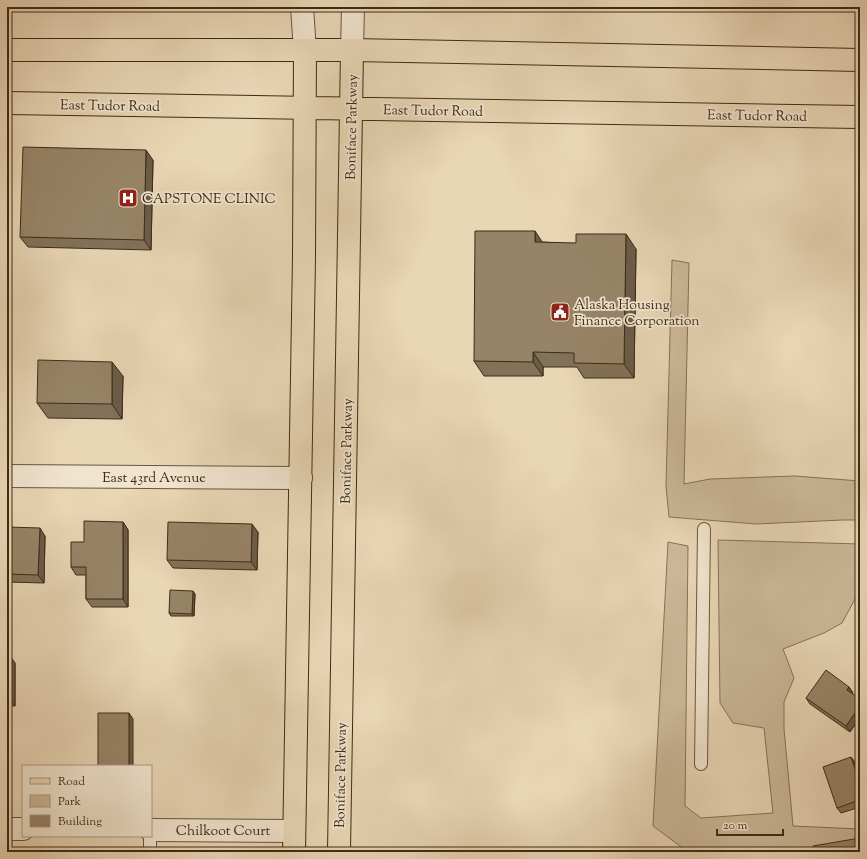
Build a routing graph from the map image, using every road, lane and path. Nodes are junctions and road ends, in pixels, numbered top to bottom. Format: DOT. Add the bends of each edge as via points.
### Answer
graph roads {
  1 [pos="302,7"];
  2 [pos="353,7"];
  3 [pos="7,50"];
  4 [pos="352,50"];
  5 [pos="305,51"];
  6 [pos="860,60"];
  7 [pos="7,103"];
  8 [pos="305,109"];
  9 [pos="351,109"];
  10 [pos="860,117"];
  11 [pos="7,476"];
  12 [pos="301,478"];
  13 [pos="704,529"];
  14 [pos="701,764"];
  15 [pos="7,829"];
  16 [pos="22,829"];
  17 [pos="152,830"];
  18 [pos="150,837"];
  19 [pos="294,842"];
  20 [pos="150,852"];
  21 [pos="339,852"];
  1 -- 5 [label="street"];
  2 -- 4 [label="street"];
  3 -- 5 [label="main road"];
  4 -- 5 [label="main road"];
  4 -- 6 [label="main road"];
  4 -- 9 [label="main road, Boniface Parkway"];
  5 -- 8 [label="main road"];
  7 -- 8 [label="main road, East Tudor Road"];
  8 -- 9 [label="main road, East Tudor Road"];
  8 -- 12 [label="main road"];
  9 -- 10 [label="main road, East Tudor Road"];
  9 -- 21 [label="main road, Boniface Parkway"];
  11 -- 12 [label="street, East 43rd Avenue"];
  12 -- 19 [label="main road"];
  13 -- 14 [label="lane"];
  15 -- 16 [label="street"];
  17 -- 19 [label="street, Chilkoot Court"];
  18 -- 20 [label="lane"];
}
